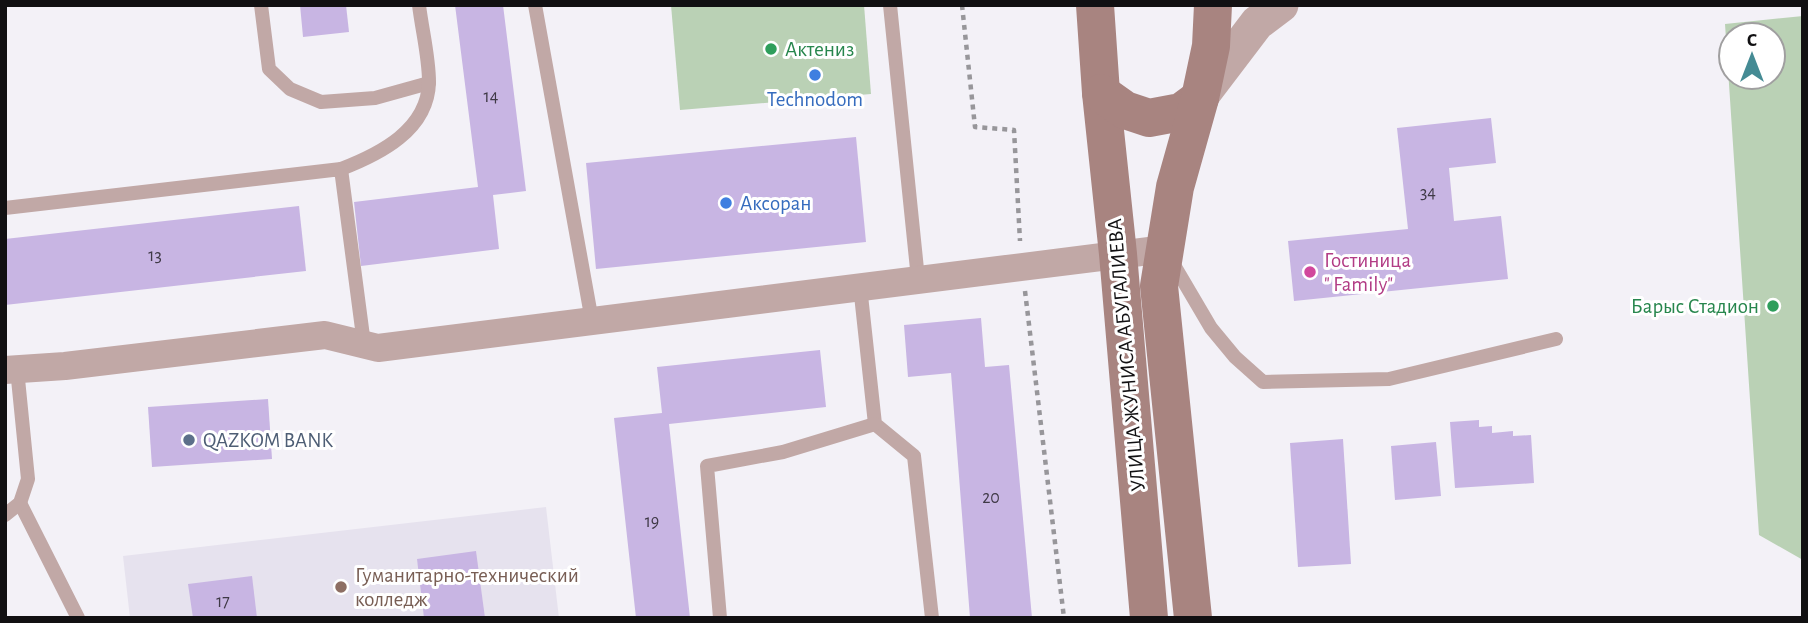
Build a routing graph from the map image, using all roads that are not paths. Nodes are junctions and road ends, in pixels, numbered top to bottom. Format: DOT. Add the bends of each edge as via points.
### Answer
graph roads {
  1 [pos="261,5"];
  2 [pos="419,5"];
  3 [pos="534,5"];
  4 [pos="890,5"];
  5 [pos="1095,5"];
  6 [pos="1213,5"];
  7 [pos="1281,5"];
  8 [pos="429,83"];
  9 [pos="1101,93"];
  10 [pos="1200,98"];
  11 [pos="341,169"];
  12 [pos="5,208"];
  13 [pos="1165,249"];
  14 [pos="1118,254"];
  15 [pos="918,279"];
  16 [pos="860,286"];
  17 [pos="592,321"];
  18 [pos="1556,339"];
  19 [pos="364,344"];
  20 [pos="11,370"];
  21 [pos="875,424"];
  22 [pos="20,503"];
  23 [pos="5,516"];
  24 [pos="78,618"];
  25 [pos="720,618"];
  26 [pos="932,618"];
  27 [pos="1149,618"];
  28 [pos="1193,618"];
  1 -- 8 [label="lane" via="269,69 290,89 321,102 375,98"];
  2 -- 8 [label="lane"];
  3 -- 17 [label="lane"];
  4 -- 15 [label="lane"];
  5 -- 9 [label="main road, УЛИЦА ЖУНИСА АБУГАЛИЕВА"];
  6 -- 10 [label="main road, УЛИЦА ЖУНИСА АБУГАЛИЕВА" via="1211,46"];
  7 -- 10 [label="street" via="1257,23"];
  8 -- 11 [label="lane" via="420,117 401,137"];
  9 -- 10 [label="main road" via="1125,110 1149,118 1181,112"];
  9 -- 14 [label="main road, УЛИЦА ЖУНИСА АБУГАЛИЕВА"];
  10 -- 13 [label="main road, УЛИЦА ЖУНИСА АБУГАЛИЕВА" via="1175,187"];
  11 -- 12 [label="lane"];
  11 -- 19 [label="lane"];
  13 -- 14 [label="street"];
  13 -- 18 [label="lane" via="1211,328 1263,382 1389,379"];
  13 -- 28 [label="main road, УЛИЦА ЖУНИСА АБУГАЛИЕВА" via="1159,286"];
  14 -- 15 [label="street"];
  14 -- 27 [label="main road, УЛИЦА ЖУНИСА АБУГАЛИЕВА"];
  15 -- 16 [label="street"];
  16 -- 17 [label="street"];
  16 -- 21 [label="lane"];
  17 -- 19 [label="street" via="378,348"];
  19 -- 20 [label="street" via="325,335"];
  20 -- 22 [label="lane" via="28,479"];
  21 -- 25 [label="lane" via="783,452 707,466"];
  21 -- 26 [label="lane" via="914,456"];
  22 -- 23 [label="lane"];
  22 -- 24 [label="lane"];
}
